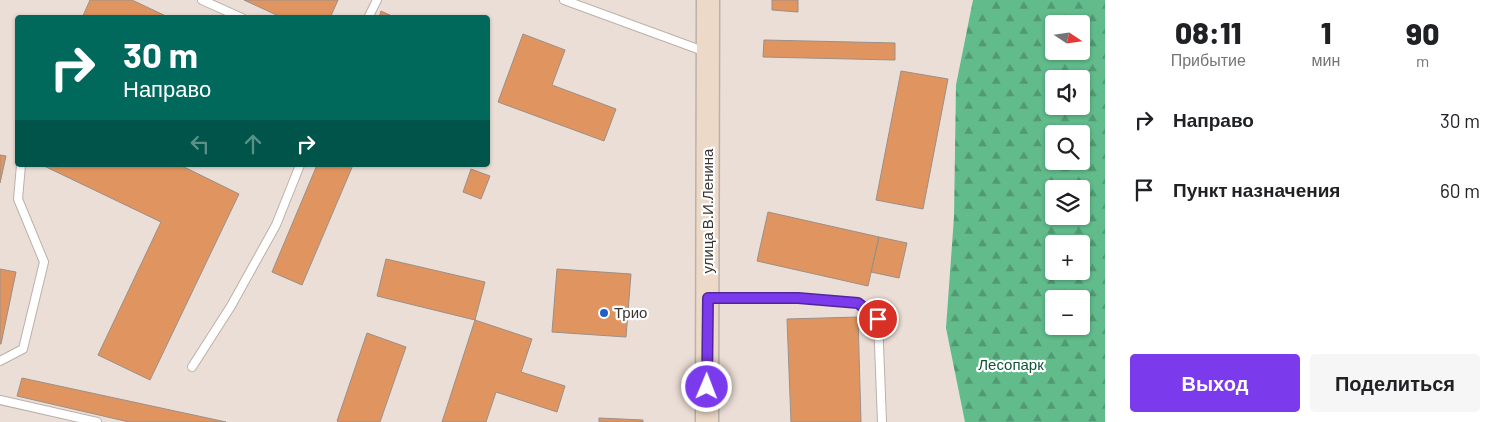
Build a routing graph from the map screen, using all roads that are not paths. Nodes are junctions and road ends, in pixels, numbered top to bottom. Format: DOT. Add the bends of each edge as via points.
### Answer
graph roads {
  1 [pos="202,0"];
  2 [pos="377,0"];
  3 [pos="564,0"];
  4 [pos="708,0"];
  5 [pos="235,15"];
  6 [pos="370,15"];
  7 [pos="708,53"];
  8 [pos="21,167"];
  9 [pos="299,167"];
  10 [pos="708,298"];
  11 [pos="0,361"];
  12 [pos="192,367"];
  13 [pos="0,400"];
  14 [pos="97,422"];
  15 [pos="707,422"];
  16 [pos="882,422"];
  1 -- 5 [label="lane"];
  2 -- 6 [label="lane"];
  3 -- 7 [label="lane"];
  4 -- 7 [label="main road, улица В.И.Ленина"];
  7 -- 10 [label="main road, улица В.И.Ленина"];
  8 -- 11 [label="lane" via="18,199 44,262 24,349"];
  9 -- 12 [label="lane" via="276,225 231,306"];
  10 -- 15 [label="main road, улица В.И.Ленина"];
  10 -- 16 [label="lane" via="798,298 858,303 878,319"];
  13 -- 14 [label="lane"];
}
